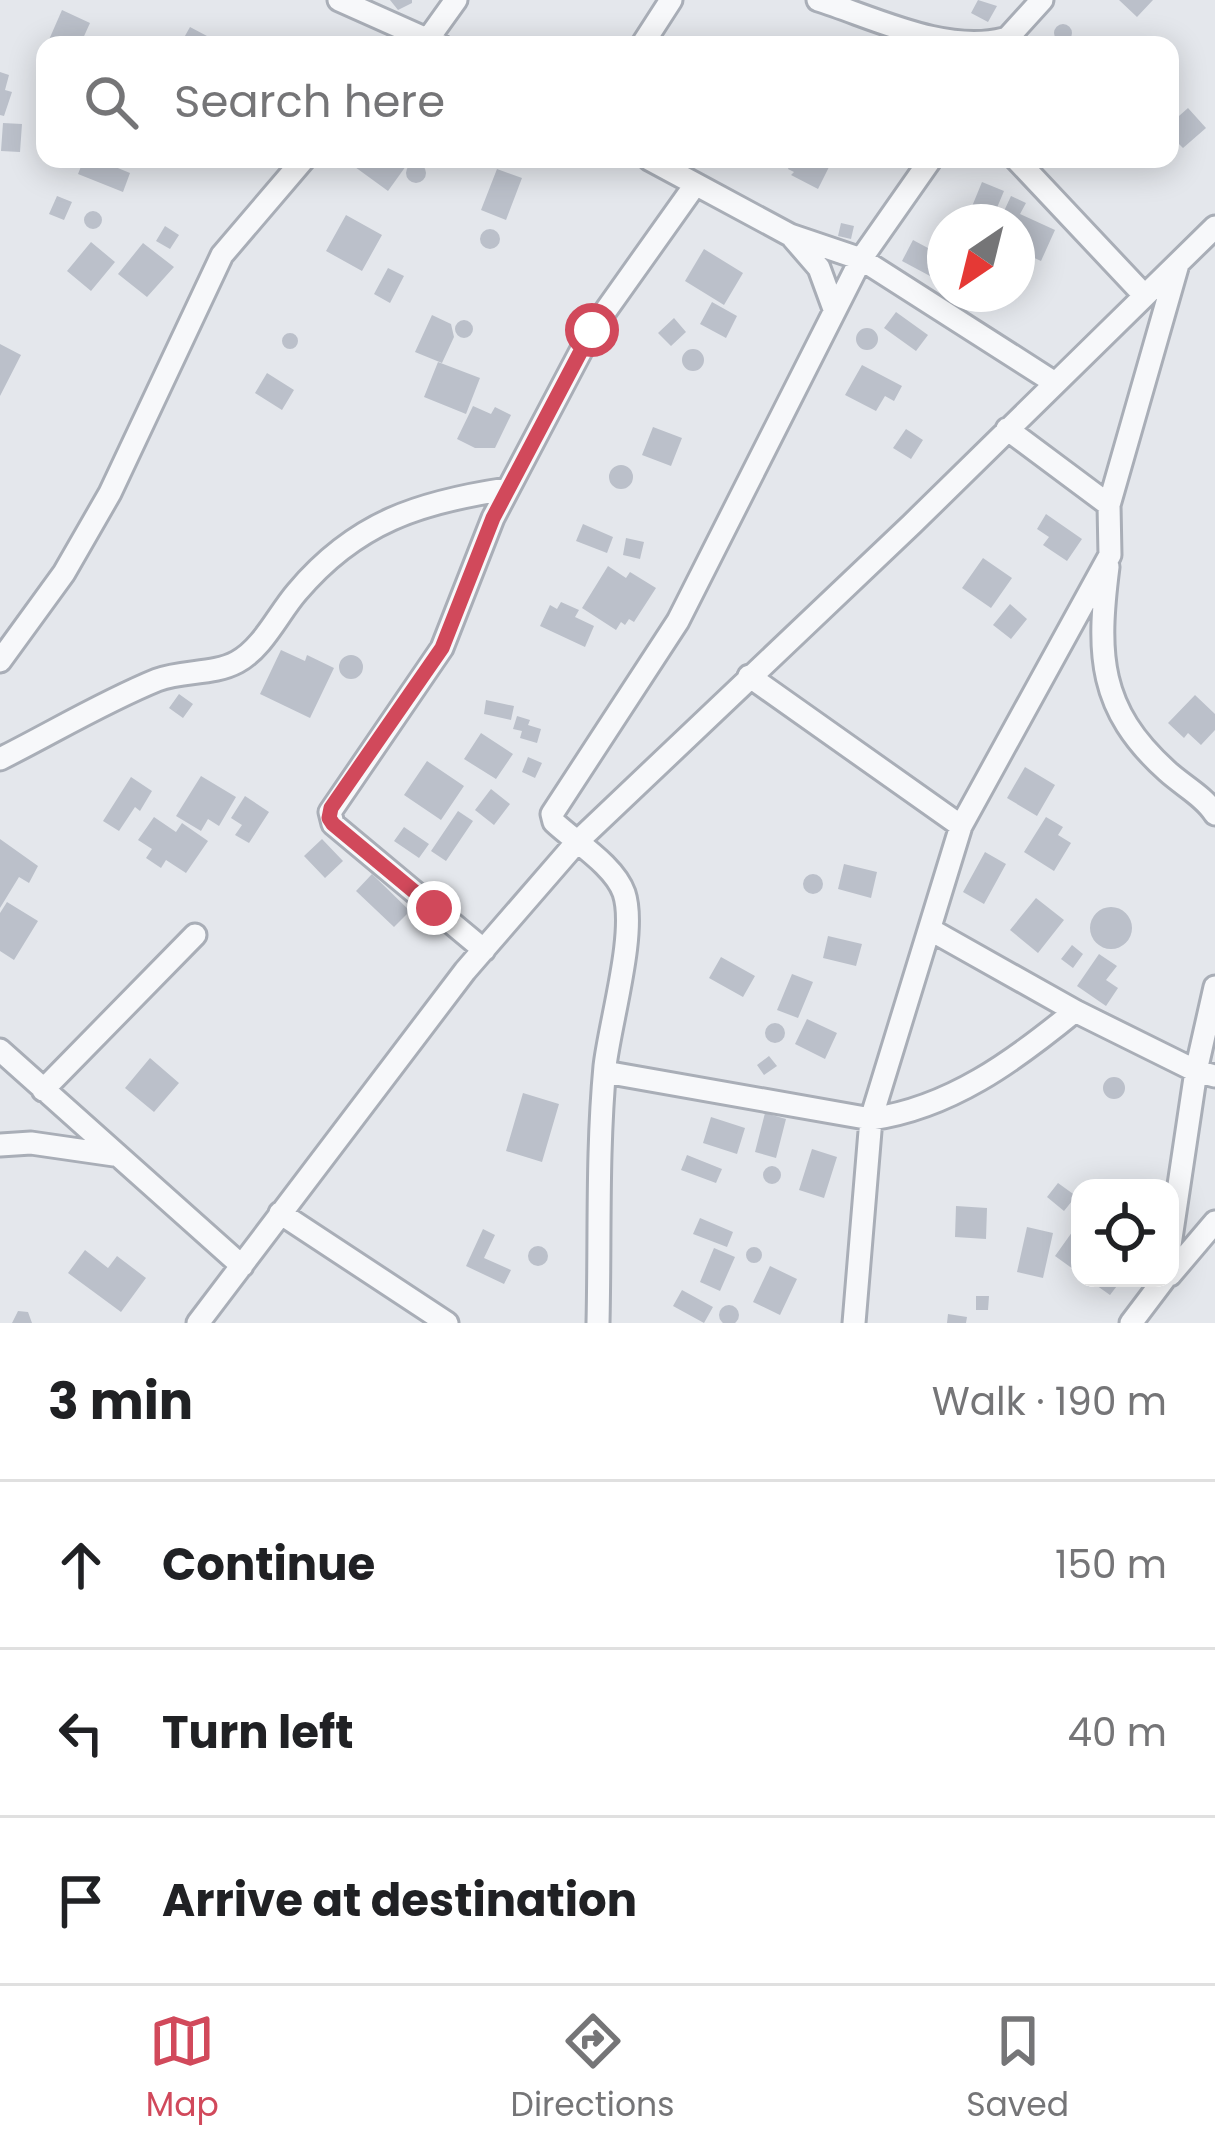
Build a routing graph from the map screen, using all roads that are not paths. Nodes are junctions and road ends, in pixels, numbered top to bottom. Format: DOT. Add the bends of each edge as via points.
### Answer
graph roads {
  1 [pos="339,0"];
  2 [pos="456,0"];
  3 [pos="671,0"];
  4 [pos="818,0"];
  5 [pos="1042,0"];
  6 [pos="394,36"];
  7 [pos="437,36"];
  8 [pos="647,36"];
  9 [pos="933,36"];
  10 [pos="1010,36"];
  11 [pos="296,168"];
  12 [pos="665,168"];
  13 [pos="925,168"];
  14 [pos="1024,168"];
  15 [pos="695,185"];
  16 [pos="1215,227"];
  17 [pos="790,235"];
  18 [pos="861,259"];
  19 [pos="1178,263"];
  20 [pos="1144,295"];
  21 [pos="834,309"];
  22 [pos="1055,383"];
  23 [pos="1006,429"];
  24 [pos="507,489"];
  25 [pos="1109,505"];
  26 [pos="1110,555"];
  27 [pos="0,661"];
  28 [pos="749,676"];
  29 [pos="0,760"];
  30 [pos="1215,811"];
  31 [pos="961,826"];
  32 [pos="576,843"];
  33 [pos="931,930"];
  34 [pos="195,934"];
  35 [pos="484,950"];
  36 [pos="1215,988"];
  37 [pos="1075,1011"];
  38 [pos="0,1050"];
  39 [pos="605,1072"];
  40 [pos="1206,1073"];
  41 [pos="44,1090"];
  42 [pos="871,1119"];
  43 [pos="0,1145"];
  44 [pos="115,1155"];
  45 [pos="1179,1202"];
  46 [pos="280,1213"];
  47 [pos="1215,1222"];
  48 [pos="1179,1264"];
  49 [pos="242,1266"];
  50 [pos="1160,1287"];
  51 [pos="198,1323"];
  52 [pos="447,1323"];
  53 [pos="598,1323"];
  54 [pos="854,1323"];
  55 [pos="1131,1323"];
  1 -- 6 [label="street"];
  2 -- 7 [label="street"];
  3 -- 8 [label="street"];
  4 -- 9 [label="street"];
  5 -- 10 [label="street"];
  11 -- 27 [label="street" via="222,255 110,493"];
  12 -- 15 [label="street"];
  13 -- 18 [label="street"];
  14 -- 20 [label="street"];
  15 -- 17 [label="street"];
  15 -- 24 [label="street" via="592,330"];
  16 -- 19 [label="street"];
  17 -- 18 [label="street"];
  17 -- 21 [label="street" via="819,268"];
  18 -- 21 [label="street"];
  18 -- 22 [label="street"];
  19 -- 20 [label="street"];
  19 -- 25 [label="street"];
  20 -- 22 [label="street"];
  21 -- 32 [label="street" via="685,609 554,810 554,822"];
  22 -- 23 [label="street"];
  23 -- 25 [label="street"];
  23 -- 28 [label="street"];
  24 -- 29 [label="street" via="422,505 379,524 308,579 248,656 158,680"];
  24 -- 35 [label="street" via="442,648 329,818"];
  25 -- 26 [label="street"];
  26 -- 30 [label="street" via="1101,622 1109,695 1142,747"];
  26 -- 31 [label="street"];
  28 -- 31 [label="street"];
  28 -- 32 [label="street"];
  31 -- 33 [label="street"];
  32 -- 35 [label="street"];
  32 -- 39 [label="street" via="613,875 626,908"];
  33 -- 37 [label="street"];
  33 -- 42 [label="street"];
  34 -- 41 [label="street"];
  35 -- 46 [label="street"];
  36 -- 40 [label="street"];
  37 -- 40 [label="street"];
  37 -- 42 [label="street" via="983,1079"];
  38 -- 41 [label="street"];
  39 -- 42 [label="street"];
  39 -- 53 [label="street"];
  40 -- 45 [label="street"];
  41 -- 44 [label="street"];
  42 -- 54 [label="street"];
  43 -- 44 [label="street"];
  44 -- 49 [label="street"];
  46 -- 49 [label="street"];
  46 -- 52 [label="street"];
  47 -- 48 [label="street"];
  49 -- 51 [label="street"];
  50 -- 55 [label="street"];
}
